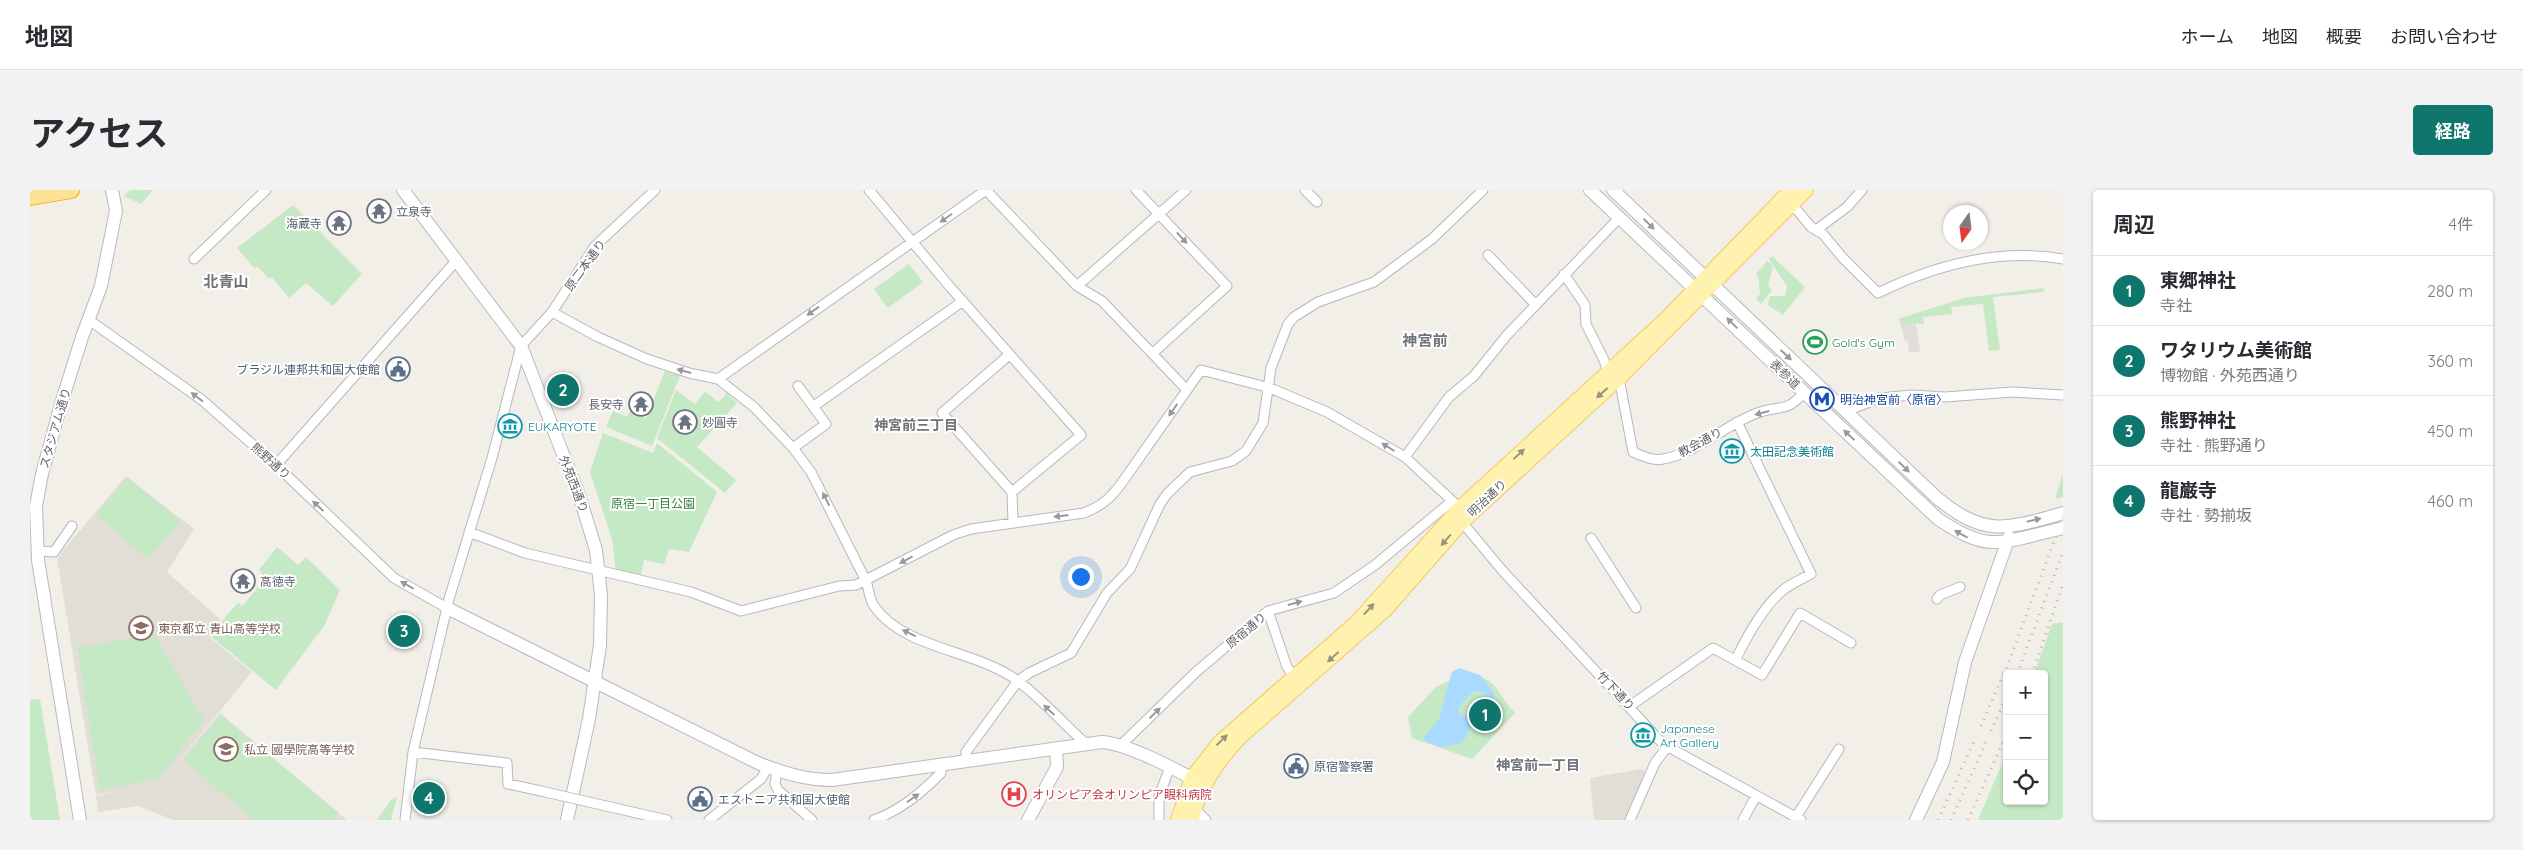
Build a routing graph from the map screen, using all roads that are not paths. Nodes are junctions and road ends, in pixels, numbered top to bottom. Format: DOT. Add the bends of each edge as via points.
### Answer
graph roads {
  1 [pos="71,190"];
  2 [pos="112,190"];
  3 [pos="266,190"];
  4 [pos="403,190"];
  5 [pos="655,190"];
  6 [pos="869,190"];
  7 [pos="986,190"];
  8 [pos="1136,190"];
  9 [pos="1186,190"];
  10 [pos="1305,190"];
  11 [pos="1483,190"];
  12 [pos="1590,190"];
  13 [pos="1613,190"];
  14 [pos="1806,190"];
  15 [pos="1862,190"];
  16 [pos="644,193"];
  17 [pos="1788,194"];
  18 [pos="30,197"];
  19 [pos="1316,202"];
  20 [pos="1159,213"];
  21 [pos="1619,218"];
  22 [pos="1816,230"];
  23 [pos="911,242"];
  24 [pos="1488,255"];
  25 [pos="2063,258"];
  26 [pos="194,259"];
  27 [pos="456,261"];
  28 [pos="1564,274"];
  29 [pos="1709,282"];
  30 [pos="1077,286"];
  31 [pos="1699,292"];
  32 [pos="963,301"];
  33 [pos="1536,305"];
  34 [pos="552,312"];
  35 [pos="89,320"];
  36 [pos="521,346"];
  37 [pos="1154,353"];
  38 [pos="1009,355"];
  39 [pos="1613,375"];
  40 [pos="718,379"];
  41 [pos="798,386"];
  42 [pos="1270,388"];
  43 [pos="1187,390"];
  44 [pos="1804,393"];
  45 [pos="2063,395"];
  46 [pos="814,406"];
  47 [pos="1846,411"];
  48 [pos="1737,422"];
  49 [pos="793,448"];
  50 [pos="1404,457"];
  51 [pos="276,465"];
  52 [pos="1012,492"];
  53 [pos="1458,510"];
  54 [pos="2058,514"];
  55 [pos="1013,522"];
  56 [pos="2014,525"];
  57 [pos="72,526"];
  58 [pos="2063,528"];
  59 [pos="469,532"];
  60 [pos="1591,538"];
  61 [pos="2007,542"];
  62 [pos="38,551"];
  63 [pos="600,570"];
  64 [pos="866,581"];
  65 [pos="1960,587"];
  66 [pos="1937,599"];
  67 [pos="447,608"];
  68 [pos="1636,608"];
  69 [pos="1268,611"];
  70 [pos="1851,643"];
  71 [pos="1736,659"];
  72 [pos="1294,676"];
  73 [pos="595,681"];
  74 [pos="1018,681"];
  75 [pos="1630,706"];
  76 [pos="1085,744"];
  77 [pos="1120,746"];
  78 [pos="1667,747"];
  79 [pos="1056,748"];
  80 [pos="1839,749"];
  81 [pos="413,752"];
  82 [pos="966,761"];
  83 [pos="941,765"];
  84 [pos="1170,767"];
  85 [pos="772,769"];
  86 [pos="1198,782"];
  87 [pos="1756,796"];
  88 [pos="1192,814"];
  89 [pos="1799,819"];
  90 [pos="80,820"];
  91 [pos="405,820"];
  92 [pos="568,820"];
  93 [pos="667,820"];
  94 [pos="709,820"];
  95 [pos="812,820"];
  96 [pos="874,820"];
  97 [pos="1028,820"];
  98 [pos="1159,820"];
  99 [pos="1178,820"];
  100 [pos="1206,820"];
  101 [pos="1630,820"];
  102 [pos="1743,820"];
  103 [pos="1916,820"];
  1 -- 18 [label="highway"];
  2 -- 35 [label="main road, スタジアム通り" via="116,211 112,242"];
  3 -- 26 [label="street"];
  4 -- 27 [label="main road, 外苑西通り"];
  5 -- 16 [label="street, 原二本通り"];
  6 -- 23 [label="street"];
  7 -- 23 [label="street, one-way"];
  7 -- 30 [label="street"];
  8 -- 20 [label="street"];
  9 -- 20 [label="street"];
  10 -- 19 [label="street"];
  11 -- 42 [label="street" via="1432,239 1374,282 1318,302 1294,317 1288,324 1271,368"];
  12 -- 21 [label="main road, 表参道"];
  13 -- 29 [label="main road, 表参道, one-way"];
  14 -- 17 [label="main road, 明治通り"];
  15 -- 22 [label="street"];
  16 -- 34 [label="street, 原二本通り" via="595,246"];
  17 -- 22 [label="street" via="1810,227"];
  17 -- 29 [label="main road, 明治通り"];
  20 -- 30 [label="street"];
  20 -- 37 [label="street, one-way" via="1227,286"];
  21 -- 28 [label="street"];
  21 -- 31 [label="main road, 表参道"];
  22 -- 25 [label="street" via="1878,292 1933,270 1975,259"];
  23 -- 32 [label="street"];
  23 -- 40 [label="street, one-way"];
  24 -- 33 [label="street"];
  27 -- 36 [label="main road, 外苑西通り"];
  27 -- 51 [label="street"];
  28 -- 33 [label="street"];
  28 -- 39 [label="street" via="1585,305 1586,324"];
  29 -- 31 [label="main road, 明治通り"];
  29 -- 47 [label="main road, 表参道, one-way"];
  30 -- 37 [label="street" via="1102,301"];
  31 -- 39 [label="main road, 明治通り"];
  44 -- 31 [label="main road, 表参道, one-way"];
  32 -- 38 [label="street"];
  32 -- 46 [label="street"];
  33 -- 50 [label="street" via="1474,376 1449,397"];
  34 -- 36 [label="street, 原二本通り"];
  40 -- 34 [label="street, one-way" via="647,359"];
  51 -- 35 [label="street, 熊野通り, one-way" via="202,400"];
  35 -- 62 [label="main road, スタジアム通り" via="42,474 36,506"];
  36 -- 59 [label="street"];
  36 -- 63 [label="main road, 外苑西通り" via="580,498"];
  37 -- 43 [label="street"];
  38 -- 52 [label="street" via="942,413"];
  38 -- 52 [label="street" via="1081,435"];
  39 -- 48 [label="street, 教会通り" via="1633,452 1652,459 1675,456"];
  39 -- 53 [label="main road, 明治通り"];
  40 -- 49 [label="street" via="754,407"];
  41 -- 46 [label="street"];
  42 -- 43 [label="street, 竹下通り" via="1201,370"];
  50 -- 42 [label="street, 竹下通り, one-way" via="1327,412"];
  42 -- 74 [label="street" via="1263,423 1246,451 1232,461 1190,472 1167,494 1130,569 1107,593 1071,653"];
  43 -- 55 [label="street, one-way" via="1108,501 1084,513"];
  44 -- 48 [label="street, 教会通り, one-way" via="1785,408 1762,412"];
  61 -- 44 [label="main road, 表参道, one-way" via="1975,541 1938,519"];
  45 -- 47 [label="street" via="2012,392 1945,397 1911,395 1880,398"];
  46 -- 49 [label="street" via="826,424"];
  47 -- 56 [label="main road, 表参道, one-way" via="1953,510 1994,528"];
  48 -- 71 [label="street" via="1811,574 1776,597 1747,637"];
  64 -- 49 [label="street, one-way" via="824,495"];
  50 -- 53 [label="street, 竹下通り"];
  67 -- 51 [label="street, 熊野通り, one-way" via="394,578"];
  52 -- 55 [label="street"];
  69 -- 53 [label="street, 原宿通り, one-way" via="1334,593 1417,530"];
  72 -- 53 [label="main road, 明治通り, one-way" via="1356,623"];
  53 -- 75 [label="street, 竹下通り" via="1501,570"];
  53 -- 86 [label="main road, 明治通り, one-way" via="1386,610 1240,738"];
  56 -- 54 [label="main road, 表参道, one-way"];
  55 -- 64 [label="street, one-way" via="970,529"];
  56 -- 61 [label="main road"];
  57 -- 62 [label="street" via="54,552"];
  58 -- 61 [label="main road, 表参道, bridge"];
  59 -- 63 [label="street" via="525,553"];
  59 -- 67 [label="street"];
  60 -- 68 [label="street"];
  61 -- 103 [label="main road" via="1965,662 1943,762"];
  62 -- 90 [label="main road, スタジアム通り"];
  63 -- 64 [label="street" via="691,592 742,611"];
  63 -- 73 [label="main road, 外苑西通り" via="602,620"];
  74 -- 64 [label="street, one-way" via="980,660 894,625 874,606"];
  65 -- 66 [label="street"];
  67 -- 73 [label="main road"];
  67 -- 81 [label="street"];
  69 -- 72 [label="street" via="1287,667"];
  77 -- 69 [label="street, 原宿通り, one-way" via="1196,673"];
  70 -- 71 [label="street" via="1800,613 1762,674"];
  71 -- 75 [label="street" via="1713,648"];
  86 -- 72 [label="main road, 明治通り, one-way" via="1220,742"];
  73 -- 85 [label="main road"];
  73 -- 92 [label="main road, 外苑西通り"];
  76 -- 74 [label="street, one-way"];
  74 -- 82 [label="street" via="966,752"];
  75 -- 78 [label="street, 竹下通り"];
  76 -- 77 [label="main road" via="1102,742"];
  76 -- 79 [label="main road"];
  77 -- 84 [label="main road"];
  78 -- 87 [label="street, 竹下通り"];
  78 -- 101 [label="street" via="1655,762"];
  79 -- 82 [label="main road"];
  79 -- 97 [label="main road" via="1057,767"];
  80 -- 89 [label="street"];
  81 -- 91 [label="street"];
  81 -- 93 [label="street, bridge" via="507,763 508,784"];
  82 -- 83 [label="main road"];
  83 -- 85 [label="main road" via="832,780 814,780"];
  96 -- 83 [label="street, one-way" via="892,813 923,792 941,773"];
  84 -- 86 [label="main road"];
  84 -- 98 [label="street" via="1159,796"];
  85 -- 94 [label="street"];
  85 -- 95 [label="street" via="778,790"];
  86 -- 88 [label="main road, 明治通り"];
  86 -- 99 [label="main road, 明治通り"];
  87 -- 89 [label="street, 竹下通り"];
  87 -- 102 [label="street"];
  88 -- 100 [label="street"];
}
